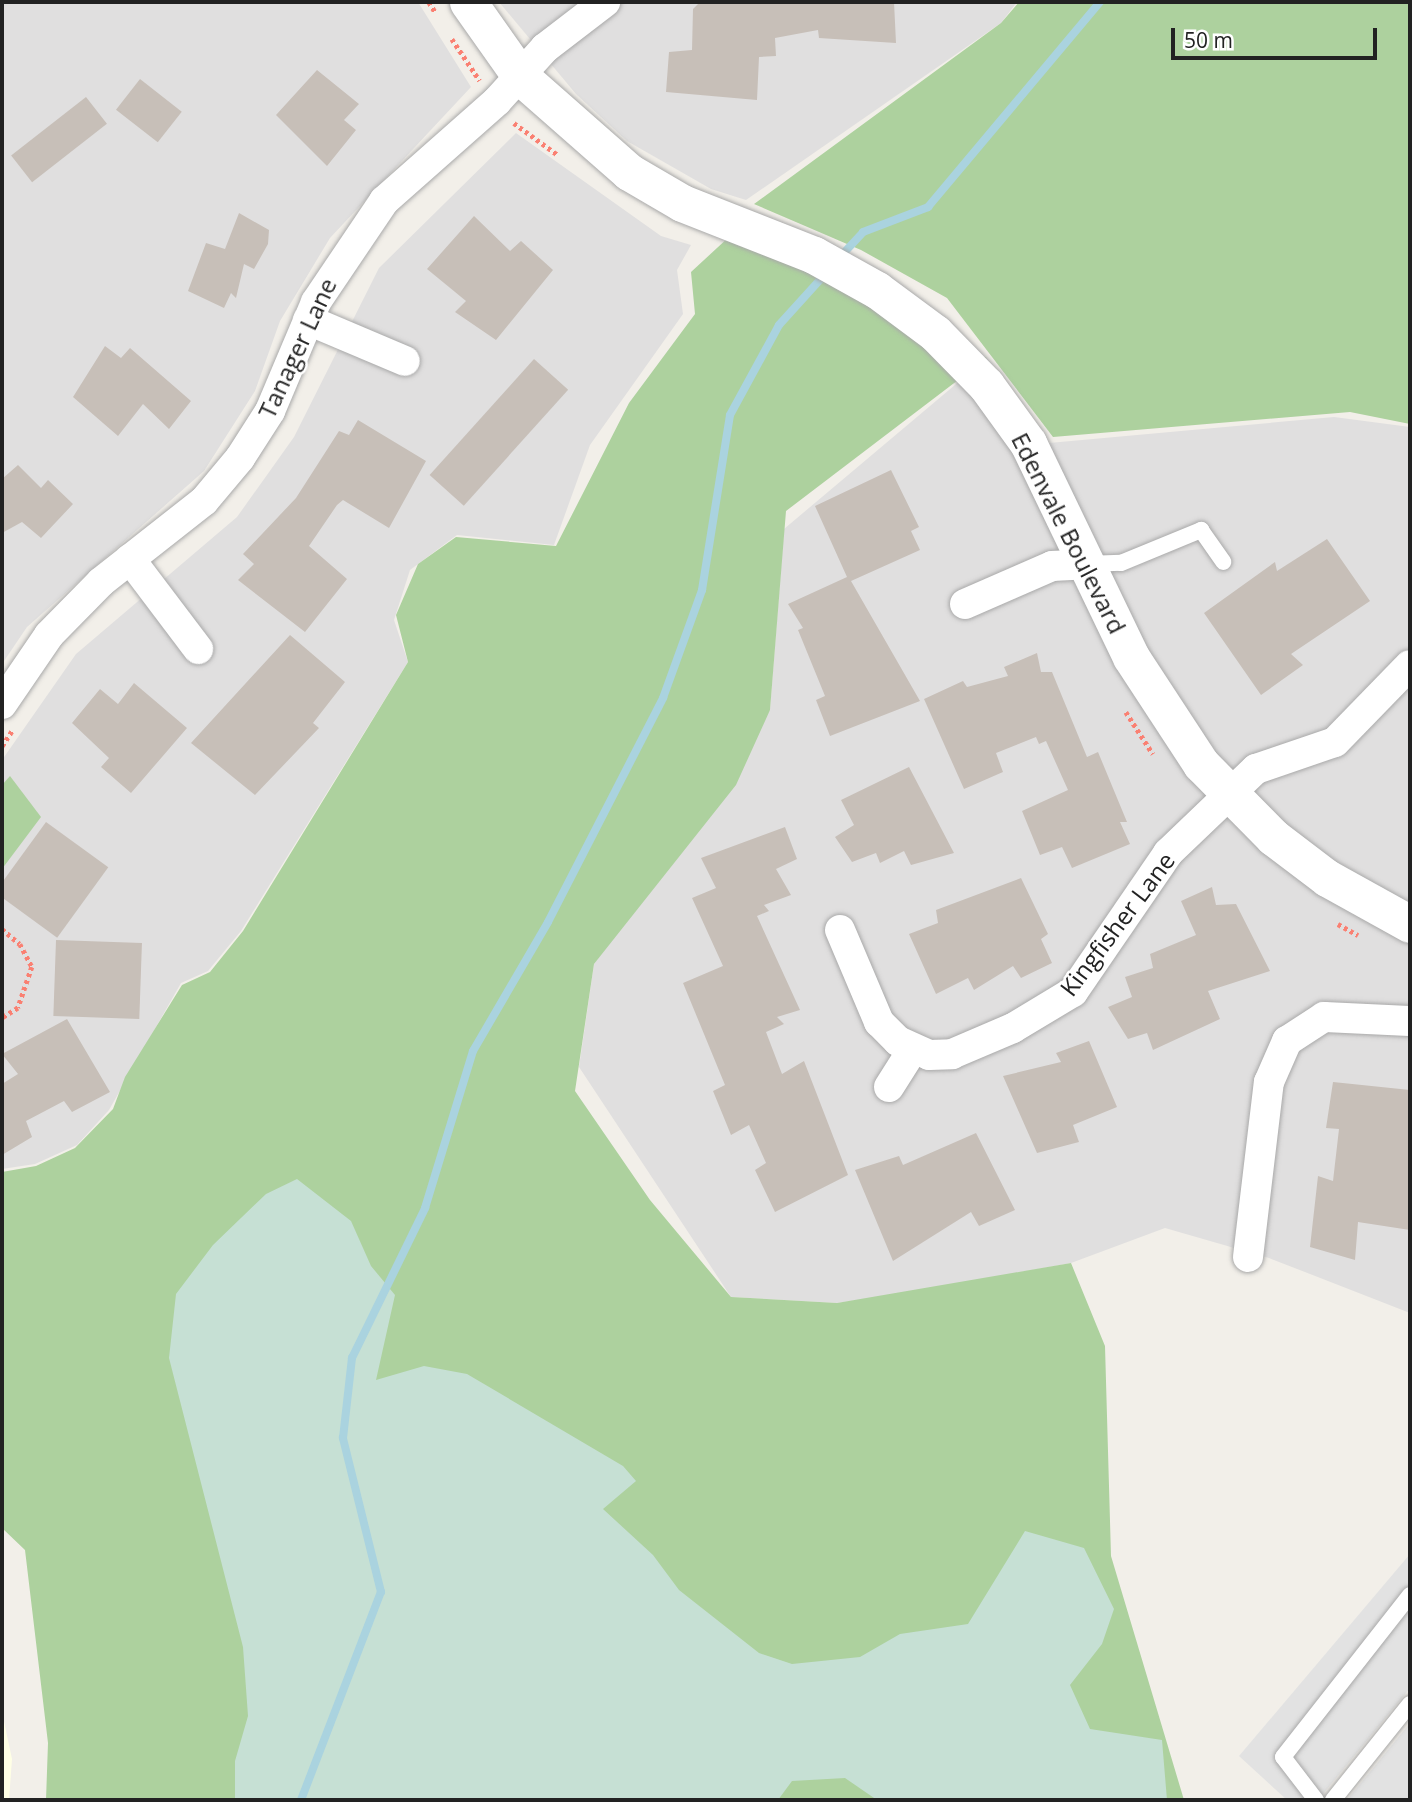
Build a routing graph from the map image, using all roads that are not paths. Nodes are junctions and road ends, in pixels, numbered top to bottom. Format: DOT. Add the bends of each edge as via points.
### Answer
graph roads {
  1 [pos="468,2"];
  2 [pos="605,2"];
  3 [pos="521,76"];
  4 [pos="309,320"];
  5 [pos="405,362"];
  6 [pos="130,559"];
  7 [pos="1223,562"];
  8 [pos="1086,564"];
  9 [pos="965,604"];
  10 [pos="198,649"];
  11 [pos="1410,665"];
  12 [pos="2,704"];
  13 [pos="1229,795"];
  14 [pos="1410,924"];
  15 [pos="840,930"];
  16 [pos="1410,1021"];
  17 [pos="912,1049"];
  18 [pos="889,1087"];
  19 [pos="1248,1257"];
  20 [pos="1410,1595"];
  21 [pos="1410,1704"];
  22 [pos="1316,1800"];
  23 [pos="1333,1800"];
  1 -- 3 [label="street, Edenvale Boulevard"];
  2 -- 3 [label="street, Tanager Lane"];
  3 -- 4 [label="street, Tanager Lane" via="384,201 346,250"];
  3 -- 8 [label="street, Edenvale Boulevard" via="629,172 682,203 814,255 877,290 935,333 986,385 1028,443"];
  4 -- 5 [label="street"];
  4 -- 6 [label="street, Tanager Lane" via="270,411 240,458 204,501"];
  6 -- 10 [label="street"];
  6 -- 12 [label="street, Tanager Lane" via="49,635"];
  7 -- 8 [label="lane" via="1200,530 1121,563"];
  8 -- 9 [label="street" via="1052,566"];
  8 -- 13 [label="street, Edenvale Boulevard" via="1168,718"];
  11 -- 13 [label="street, Kingfisher Lane" via="1335,742 1256,769"];
  13 -- 14 [label="street, Edenvale Boulevard" via="1327,878"];
  13 -- 17 [label="street, Kingfisher Lane" via="1160,864 1073,992 952,1054"];
  15 -- 17 [label="street" via="879,1022"];
  16 -- 19 [label="street" via="1324,1017 1287,1041 1269,1082"];
  17 -- 18 [label="street"];
  20 -- 22 [label="lane" via="1283,1757"];
  21 -- 23 [label="lane"];
}
